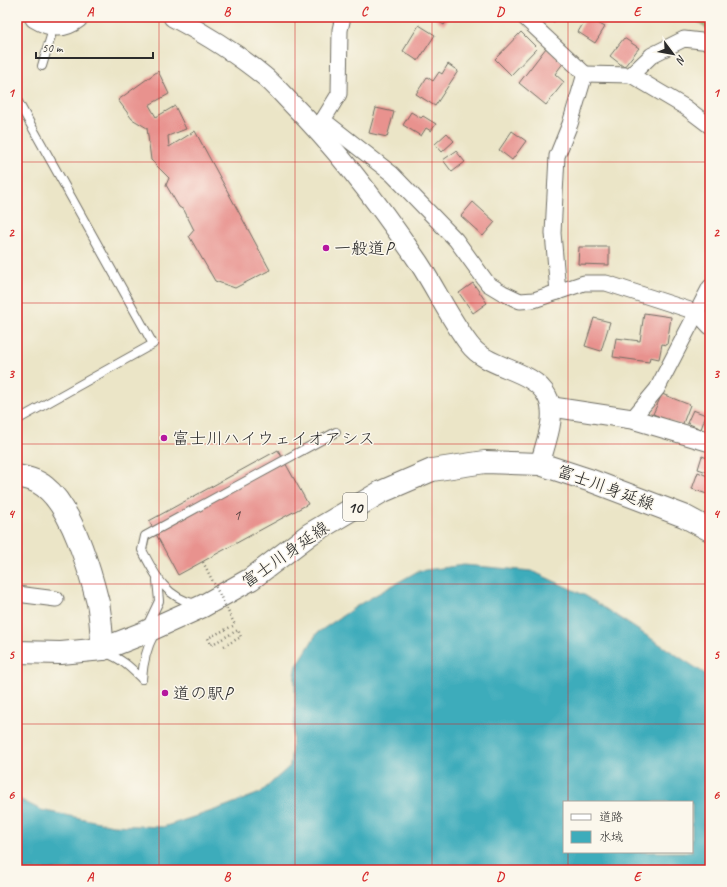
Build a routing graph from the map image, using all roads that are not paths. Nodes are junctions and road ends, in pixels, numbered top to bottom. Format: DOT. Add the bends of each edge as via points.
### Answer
graph roads {
  1 [pos="77,17"];
  2 [pos="173,17"];
  3 [pos="343,17"];
  4 [pos="524,17"];
  5 [pos="43,21"];
  6 [pos="710,42"];
  7 [pos="42,66"];
  8 [pos="585,74"];
  9 [pos="631,75"];
  10 [pos="17,100"];
  11 [pos="318,123"];
  12 [pos="710,126"];
  13 [pos="710,287"];
  14 [pos="558,292"];
  15 [pos="696,312"];
  16 [pos="710,327"];
  17 [pos="552,408"];
  18 [pos="632,419"];
  19 [pos="17,420"];
  20 [pos="336,432"];
  21 [pos="710,442"];
  22 [pos="540,464"];
  23 [pos="17,476"];
  24 [pos="710,530"];
  25 [pos="157,580"];
  26 [pos="20,594"];
  27 [pos="56,598"];
  28 [pos="203,606"];
  29 [pos="151,630"];
  30 [pos="98,649"];
  31 [pos="17,652"];
  1 -- 5 [label="main road" via="61,26"];
  2 -- 11 [label="street" via="212,38 264,76"];
  3 -- 11 [label="street" via="340,30 339,94"];
  4 -- 8 [label="street"];
  5 -- 7 [label="lane" via="51,36"];
  6 -- 9 [label="street" via="684,39 652,54"];
  8 -- 9 [label="street"];
  8 -- 14 [label="street" via="557,156 553,234"];
  9 -- 12 [label="street" via="685,107"];
  10 -- 19 [label="lane" via="154,344"];
  11 -- 14 [label="street" via="392,174 456,240 488,284 520,301 534,300"];
  11 -- 17 [label="street" via="392,224 469,344 479,355 491,362 538,384 547,394"];
  13 -- 15 [label="street"];
  14 -- 15 [label="street" via="584,283 606,283"];
  15 -- 16 [label="street"];
  15 -- 18 [label="street" via="657,389"];
  17 -- 18 [label="street"];
  17 -- 22 [label="street"];
  18 -- 21 [label="street"];
  20 -- 25 [label="lane" via="145,536 142,550"];
  22 -- 24 [label="main road, 富士川身延線 / 10" via="684,516"];
  22 -- 28 [label="main road, 富士川身延線 / 10" via="485,462 432,470 381,492 310,534 251,579"];
  23 -- 30 [label="main road" via="30,478 46,487 59,502 73,528 98,604"];
  25 -- 28 [label="lane" via="172,594 187,602"];
  25 -- 29 [label="lane" via="159,601"];
  26 -- 27 [label="street"];
  28 -- 29 [label="main road, 富士川身延線 / 10"];
  29 -- 30 [label="main road, 富士川身延線 / 10"];
  29 -- 30 [label="lane" via="143,662 142,679 128,665"];
  30 -- 31 [label="main road, 富士川身延線 / 10" via="62,653"];
}
